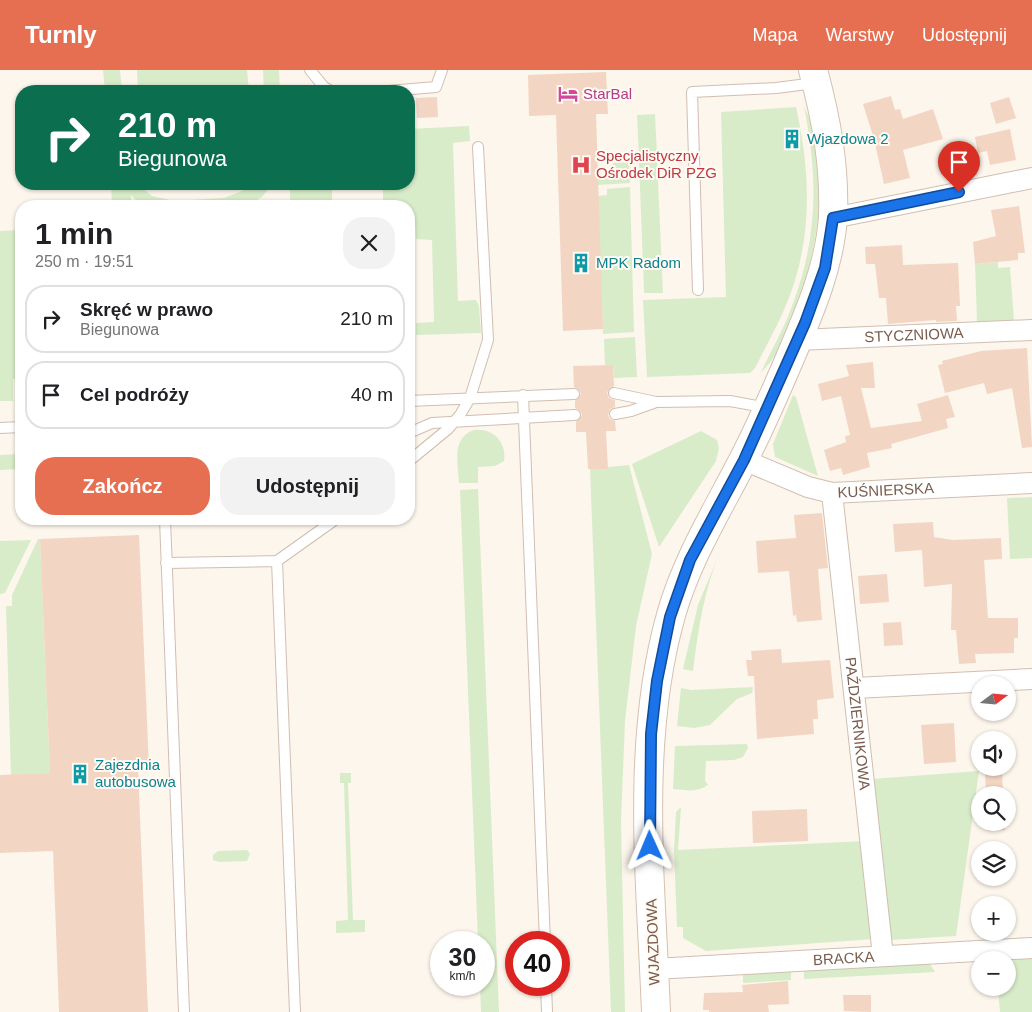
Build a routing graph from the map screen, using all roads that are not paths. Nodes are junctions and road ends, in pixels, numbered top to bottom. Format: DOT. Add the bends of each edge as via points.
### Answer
graph roads {
  1 [pos="310,70"];
  2 [pos="442,70"];
  3 [pos="815,76"];
  4 [pos="322,85"];
  5 [pos="415,89"];
  6 [pos="478,147"];
  7 [pos="1032,178"];
  8 [pos="833,218"];
  9 [pos="698,290"];
  10 [pos="1032,330"];
  11 [pos="798,340"];
  12 [pos="614,393"];
  13 [pos="574,394"];
  14 [pos="523,395"];
  15 [pos="470,398"];
  16 [pos="415,401"];
  17 [pos="656,402"];
  18 [pos="768,408"];
  19 [pos="615,414"];
  20 [pos="575,415"];
  21 [pos="524,417"];
  22 [pos="454,422"];
  23 [pos="15,427"];
  24 [pos="0,428"];
  25 [pos="415,430"];
  26 [pos="415,456"];
  27 [pos="744,460"];
  28 [pos="1032,482"];
  29 [pos="832,493"];
  30 [pos="165,525"];
  31 [pos="328,525"];
  32 [pos="277,561"];
  33 [pos="166,563"];
  34 [pos="1032,679"];
  35 [pos="855,688"];
  36 [pos="545,931"];
  37 [pos="1032,948"];
  38 [pos="883,956"];
  39 [pos="654,969"];
  40 [pos="547,996"];
  41 [pos="184,1012"];
  42 [pos="295,1012"];
  43 [pos="548,1012"];
  44 [pos="656,1012"];
  1 -- 4 [label="lane"];
  2 -- 5 [label="lane" via="436,87"];
  3 -- 8 [label="street, WJAZDOWA" via="828,128"];
  3 -- 9 [label="lane" via="785,88 692,92"];
  6 -- 15 [label="lane" via="488,340"];
  7 -- 8 [label="street"];
  8 -- 11 [label="street, WJAZDOWA" via="825,268"];
  10 -- 11 [label="street, STYCZNIOWA"];
  11 -- 18 [label="street, WJAZDOWA"];
  12 -- 17 [label="lane"];
  13 -- 14 [label="lane"];
  14 -- 15 [label="lane"];
  14 -- 21 [label="lane"];
  15 -- 16 [label="lane"];
  15 -- 22 [label="lane"];
  17 -- 18 [label="lane" via="730,401"];
  17 -- 19 [label="lane"];
  18 -- 27 [label="street, WJAZDOWA"];
  20 -- 21 [label="lane"];
  21 -- 22 [label="lane"];
  21 -- 36 [label="lane"];
  22 -- 25 [label="lane" via="432,423"];
  22 -- 26 [label="lane"];
  23 -- 24 [label="lane"];
  27 -- 29 [label="street, KUŚNIERSKA" via="808,487"];
  27 -- 39 [label="street, WJAZDOWA" via="680,585 657,681 649,766"];
  28 -- 29 [label="street, KUŚNIERSKA"];
  29 -- 35 [label="street, PAŹDZIERNIKOWA"];
  30 -- 33 [label="lane"];
  31 -- 32 [label="lane"];
  32 -- 33 [label="lane"];
  32 -- 42 [label="lane"];
  33 -- 41 [label="lane"];
  34 -- 35 [label="street"];
  35 -- 38 [label="street, PAŹDZIERNIKOWA"];
  37 -- 38 [label="street, BRACKA"];
  38 -- 39 [label="street, BRACKA"];
  39 -- 44 [label="street, WJAZDOWA"];
  40 -- 43 [label="lane"];
}
